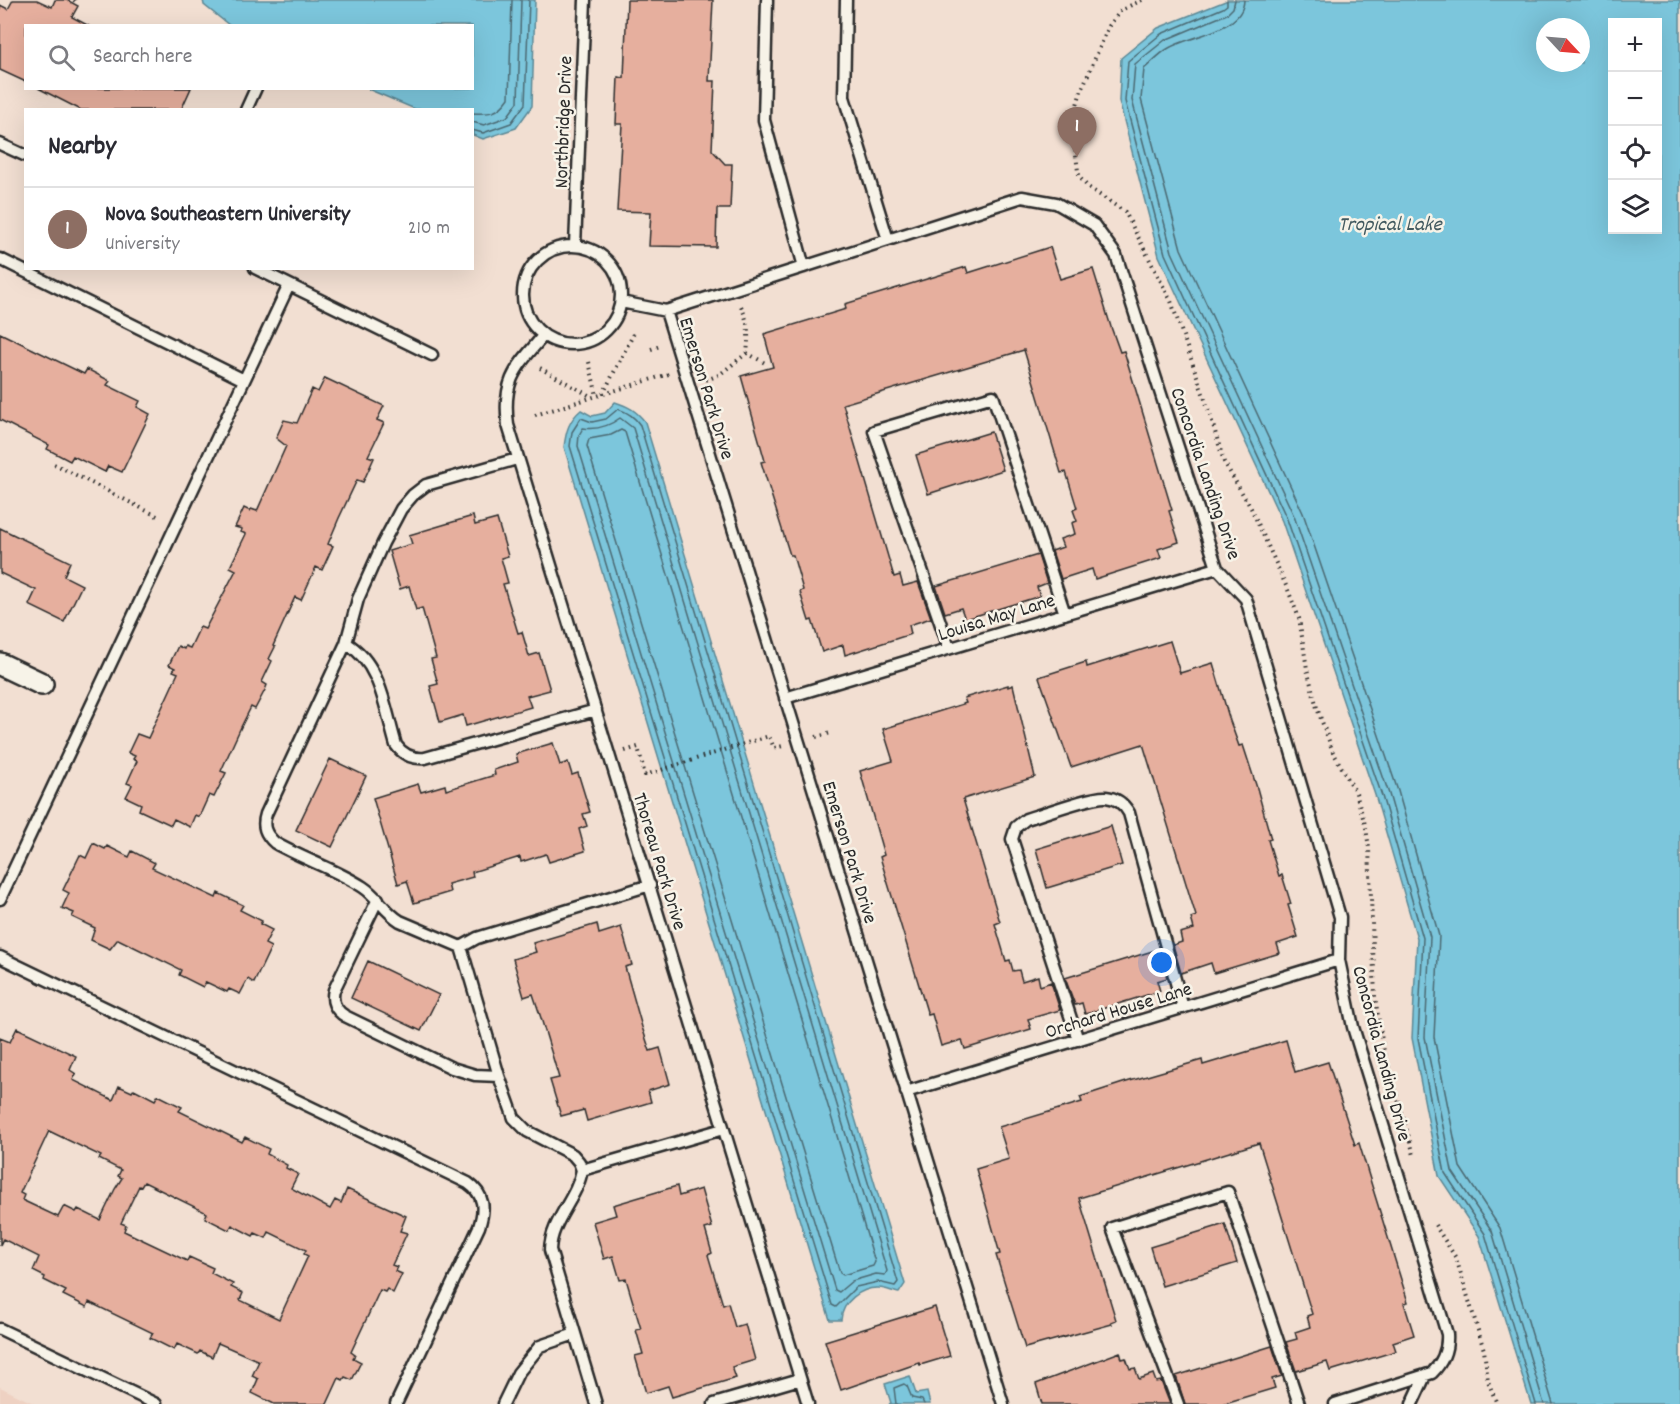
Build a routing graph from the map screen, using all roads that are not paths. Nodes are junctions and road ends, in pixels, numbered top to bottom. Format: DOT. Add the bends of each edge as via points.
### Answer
graph roads {
  1 [pos="585,0"];
  2 [pos="767,0"];
  3 [pos="846,0"];
  4 [pos="255,90"];
  5 [pos="247,108"];
  6 [pos="0,144"];
  7 [pos="24,155"];
  8 [pos="888,240"];
  9 [pos="575,246"];
  10 [pos="0,259"];
  11 [pos="804,267"];
  12 [pos="259,270"];
  13 [pos="289,285"];
  14 [pos="621,302"];
  15 [pos="666,311"];
  16 [pos="543,336"];
  17 [pos="432,355"];
  18 [pos="244,380"];
  19 [pos="517,459"];
  20 [pos="1217,568"];
  21 [pos="1065,614"];
  22 [pos="346,643"];
  23 [pos="950,648"];
  24 [pos="0,664"];
  25 [pos="42,684"];
  26 [pos="785,698"];
  27 [pos="596,710"];
  28 [pos="650,885"];
  29 [pos="0,898"];
  30 [pos="378,900"];
  31 [pos="461,947"];
  32 [pos="0,957"];
  33 [pos="1339,960"];
  34 [pos="1183,1008"];
  35 [pos="1078,1040"];
  36 [pos="499,1076"];
  37 [pos="906,1092"];
  38 [pos="723,1129"];
  39 [pos="582,1170"];
  40 [pos="0,1329"];
  41 [pos="576,1334"];
  42 [pos="1425,1376"];
  43 [pos="800,1379"];
  44 [pos="156,1404"];
  45 [pos="396,1404"];
  46 [pos="503,1404"];
  47 [pos="596,1404"];
  48 [pos="714,1404"];
  49 [pos="808,1404"];
  50 [pos="1003,1404"];
  51 [pos="1178,1404"];
  52 [pos="1299,1404"];
  53 [pos="1335,1404"];
  54 [pos="1412,1404"];
  1 -- 9 [label="lane, Northbridge Drive"];
  2 -- 11 [label="lane" via="764,120"];
  3 -- 8 [label="lane" via="844,97"];
  4 -- 5 [label="lane"];
  6 -- 7 [label="lane"];
  8 -- 11 [label="lane, Concordia Landing Drive"];
  8 -- 20 [label="lane, Concordia Landing Drive" via="1022,197 1056,204 1094,225 1116,255"];
  9 -- 14 [label="lane" via="600,254 610,264 621,288"];
  9 -- 16 [label="lane" via="548,252 536,261 523,285 526,314"];
  10 -- 18 [label="lane"];
  11 -- 15 [label="lane, Concordia Landing Drive"];
  12 -- 13 [label="lane"];
  13 -- 17 [label="lane"];
  13 -- 18 [label="lane"];
  14 -- 15 [label="lane, Concordia Landing Drive"];
  14 -- 16 [label="lane" via="609,327 585,343 563,343"];
  15 -- 26 [label="lane, Emerson Park Drive"];
  16 -- 19 [label="lane, Thoreau Park Drive" via="515,371 506,397"];
  18 -- 29 [label="lane"];
  19 -- 22 [label="lane" via="426,485 413,495 383,543 358,599"];
  19 -- 27 [label="lane, Thoreau Park Drive"];
  20 -- 21 [label="lane, Louisa May Lane"];
  20 -- 33 [label="lane, Concordia Landing Drive" via="1246,600 1340,917"];
  21 -- 23 [label="lane, Louisa May Lane"];
  21 -- 23 [label="lane" via="993,396 874,431"];
  22 -- 27 [label="lane" via="357,649 372,667 396,745 412,757 425,758"];
  22 -- 30 [label="lane" via="266,814 264,829 274,843 356,883"];
  23 -- 26 [label="lane, Louisa May Lane"];
  24 -- 25 [label="street"];
  26 -- 37 [label="lane, Emerson Park Drive"];
  27 -- 28 [label="lane, Thoreau Park Drive"];
  28 -- 31 [label="lane" via="477,938"];
  28 -- 38 [label="lane, Thoreau Park Drive"];
  30 -- 31 [label="lane" via="400,921"];
  30 -- 36 [label="lane" via="334,990 336,1009 452,1068 475,1075"];
  31 -- 36 [label="lane"];
  32 -- 45 [label="lane" via="476,1188 483,1205 478,1227"];
  33 -- 34 [label="lane, Orchard House Lane"];
  33 -- 42 [label="lane, Concordia Landing Drive" via="1353,1027 1447,1334 1446,1351 1438,1367"];
  34 -- 35 [label="lane, Orchard House Lane"];
  34 -- 35 [label="lane" via="1129,813 1113,798 1098,797 1026,819 1016,828 1012,839"];
  35 -- 37 [label="lane, Orchard House Lane"];
  36 -- 39 [label="lane" via="510,1111 519,1125 568,1151"];
  37 -- 50 [label="lane, Emerson Park Drive"];
  38 -- 39 [label="lane"];
  38 -- 43 [label="lane, Thoreau Park Drive"];
  39 -- 41 [label="lane" via="550,1242"];
  40 -- 44 [label="lane"];
  41 -- 46 [label="lane" via="540,1346 518,1373"];
  41 -- 47 [label="lane"];
  42 -- 53 [label="lane"];
  42 -- 54 [label="lane"];
  43 -- 48 [label="lane"];
  43 -- 49 [label="lane, Thoreau Park Drive"];
  51 -- 52 [label="lane" via="1112,1228 1228,1192"];
}
